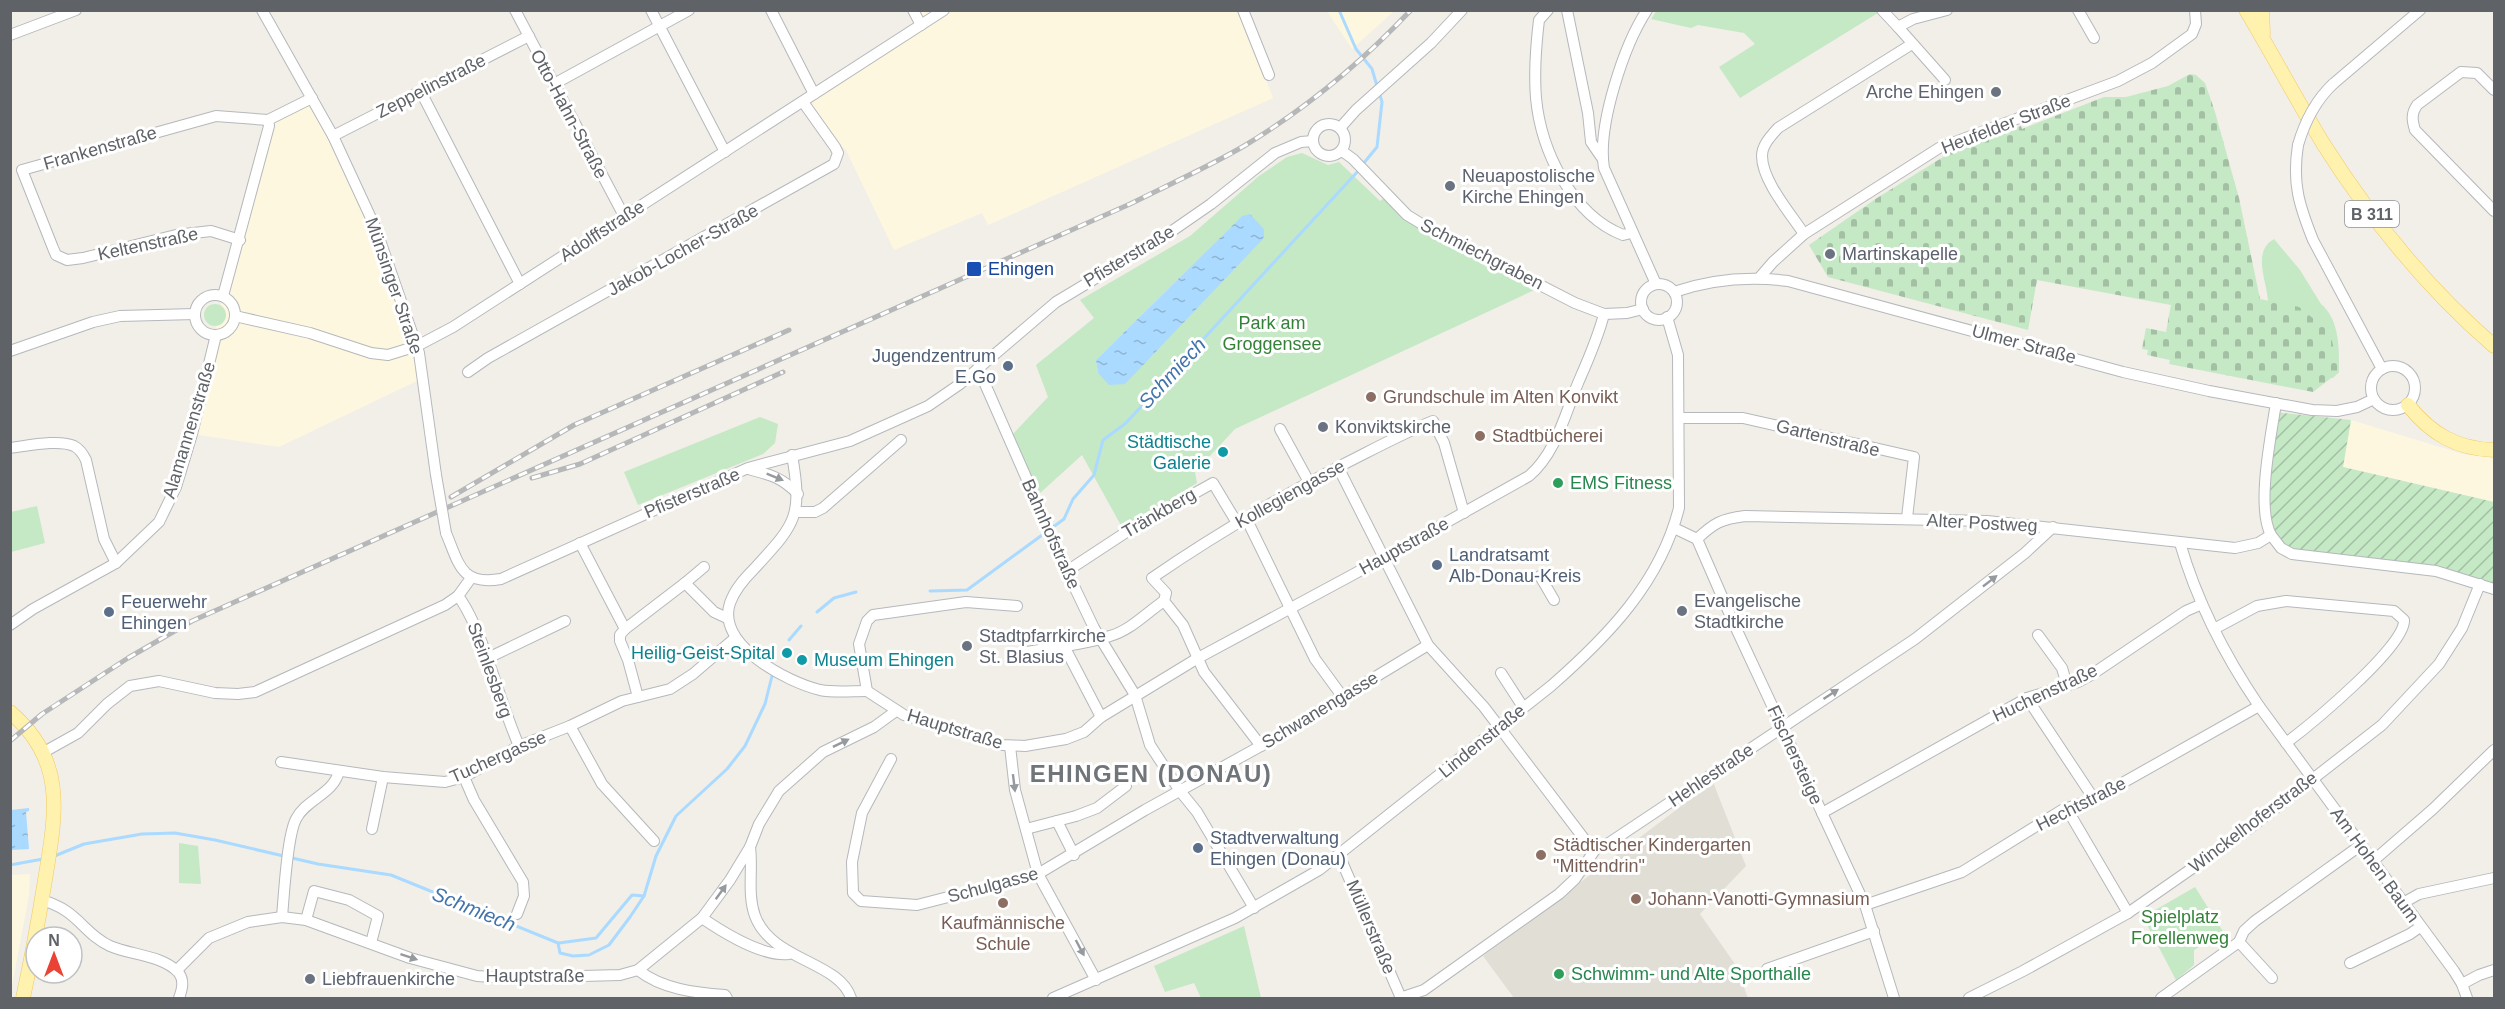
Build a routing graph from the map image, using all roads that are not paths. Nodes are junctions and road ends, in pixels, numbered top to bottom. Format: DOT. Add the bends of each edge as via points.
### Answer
graph roads {
  1 [pos="76,10"];
  2 [pos="262,10"];
  3 [pos="516,10"];
  4 [pos="651,10"];
  5 [pos="689,10"];
  6 [pos="771,10"];
  7 [pos="913,10"];
  8 [pos="944,10"];
  9 [pos="1243,10"];
  10 [pos="1462,10"];
  11 [pos="1548,10"];
  12 [pos="1567,10"];
  13 [pos="1647,10"];
  14 [pos="1882,10"];
  15 [pos="1947,10"];
  16 [pos="2078,10"];
  17 [pos="2195,10"];
  18 [pos="2246,10"];
  19 [pos="2262,10"];
  20 [pos="2420,10"];
  21 [pos="921,25"];
  22 [pos="659,26"];
  23 [pos="1898,27"];
  24 [pos="10,34"];
  25 [pos="529,36"];
  26 [pos="2094,38"];
  27 [pos="2263,39"];
  28 [pos="1912,44"];
  29 [pos="1269,75"];
  30 [pos="1945,80"];
  31 [pos="554,84"];
  32 [pos="2494,90"];
  33 [pos="421,92"];
  34 [pos="814,94"];
  35 [pos="312,98"];
  36 [pos="803,102"];
  37 [pos="268,120"];
  38 [pos="1340,128"];
  39 [pos="333,136"];
  40 [pos="1313,141"];
  41 [pos="1342,151"];
  42 [pos="725,152"];
  43 [pos="1602,158"];
  44 [pos="2494,210"];
  45 [pos="624,216"];
  46 [pos="1631,233"];
  47 [pos="1804,234"];
  48 [pos="240,240"];
  49 [pos="56,255"];
  50 [pos="1760,278"];
  51 [pos="520,284"];
  52 [pos="1656,284"];
  53 [pos="1674,292"];
  54 [pos="223,296"];
  55 [pos="1643,309"];
  56 [pos="195,314"];
  57 [pos="1604,314"];
  58 [pos="236,316"];
  59 [pos="1667,317"];
  60 [pos="216,335"];
  61 [pos="417,346"];
  62 [pos="2494,346"];
  63 [pos="10,351"];
  64 [pos="978,368"];
  65 [pos="2382,369"];
  66 [pos="468,372"];
  67 [pos="2374,399"];
  68 [pos="2276,403"];
  69 [pos="2408,405"];
  70 [pos="1680,418"];
  71 [pos="1280,429"];
  72 [pos="901,440"];
  73 [pos="10,448"];
  74 [pos="2491,449"];
  75 [pos="792,455"];
  76 [pos="1338,467"];
  77 [pos="748,468"];
  78 [pos="1309,482"];
  79 [pos="798,494"];
  80 [pos="795,512"];
  81 [pos="1464,513"];
  82 [pos="1907,518"];
  83 [pos="1241,521"];
  84 [pos="2053,527"];
  85 [pos="1674,528"];
  86 [pos="2271,535"];
  87 [pos="1697,539"];
  88 [pos="580,543"];
  89 [pos="2180,543"];
  90 [pos="1383,559"];
  91 [pos="116,563"];
  92 [pos="704,567"];
  93 [pos="1067,571"];
  94 [pos="1540,576"];
  95 [pos="471,578"];
  96 [pos="685,583"];
  97 [pos="2480,584"];
  98 [pos="2494,589"];
  99 [pos="458,596"];
  100 [pos="1554,600"];
  101 [pos="1164,601"];
  102 [pos="2202,604"];
  103 [pos="1017,606"];
  104 [pos="1290,609"];
  105 [pos="727,618"];
  106 [pos="565,621"];
  107 [pos="10,625"];
  108 [pos="625,629"];
  109 [pos="2214,629"];
  110 [pos="2038,635"];
  111 [pos="735,638"];
  112 [pos="1101,638"];
  113 [pos="1428,645"];
  114 [pos="1064,646"];
  115 [pos="1027,652"];
  116 [pos="488,658"];
  117 [pos="1198,658"];
  118 [pos="1501,673"];
  119 [pos="2067,685"];
  120 [pos="867,691"];
  121 [pos="1135,695"];
  122 [pos="1342,696"];
  123 [pos="638,697"];
  124 [pos="2027,698"];
  125 [pos="2259,706"];
  126 [pos="1523,707"];
  127 [pos="896,711"];
  128 [pos="10,712"];
  129 [pos="1101,717"];
  130 [pos="570,726"];
  131 [pos="1782,726"];
  132 [pos="1498,727"];
  133 [pos="2286,742"];
  134 [pos="519,746"];
  135 [pos="1010,746"];
  136 [pos="1261,746"];
  137 [pos="2494,750"];
  138 [pos="44,752"];
  139 [pos="891,759"];
  140 [pos="280,762"];
  141 [pos="339,771"];
  142 [pos="383,777"];
  143 [pos="464,777"];
  144 [pos="2313,778"];
  145 [pos="1126,786"];
  146 [pos="1180,791"];
  147 [pos="2094,799"];
  148 [pos="2067,809"];
  149 [pos="1146,810"];
  150 [pos="1822,813"];
  151 [pos="1057,821"];
  152 [pos="372,829"];
  153 [pos="1026,829"];
  154 [pos="654,841"];
  155 [pos="2361,845"];
  156 [pos="750,847"];
  157 [pos="1597,847"];
  158 [pos="1074,855"];
  159 [pos="1339,855"];
  160 [pos="2373,861"];
  161 [pos="1038,874"];
  162 [pos="2494,878"];
  163 [pos="41,900"];
  164 [pos="2403,903"];
  165 [pos="1865,905"];
  166 [pos="1254,908"];
  167 [pos="2128,912"];
  168 [pos="517,914"];
  169 [pos="282,918"];
  170 [pos="702,918"];
  171 [pos="306,920"];
  172 [pos="2420,927"];
  173 [pos="1874,931"];
  174 [pos="2239,942"];
  175 [pos="371,944"];
  176 [pos="789,954"];
  177 [pos="2350,963"];
  178 [pos="1767,969"];
  179 [pos="177,970"];
  180 [pos="638,970"];
  181 [pos="2494,970"];
  182 [pos="2272,978"];
  183 [pos="1096,980"];
  184 [pos="2462,984"];
  185 [pos="1400,998"];
  186 [pos="23,999"];
  187 [pos="179,999"];
  188 [pos="727,999"];
  189 [pos="851,999"];
  190 [pos="1053,999"];
  191 [pos="1894,999"];
  192 [pos="1969,999"];
  193 [pos="2161,999"];
  194 [pos="2467,999"];
  1 -- 24 [label="street"];
  2 -- 35 [label="street, Münsinger Straße"];
  3 -- 25 [label="street, Otto-Hahn-Straße"];
  4 -- 22 [label="street"];
  5 -- 22 [label="street"];
  6 -- 34 [label="street"];
  7 -- 21 [label="street"];
  8 -- 21 [label="street, Adolffstraße"];
  9 -- 29 [label="street"];
  10 -- 38 [label="street"];
  11 -- 46 [label="street" via="1539,20 1536,67 1536,98 1547,144 1565,183 1591,216 1612,231"];
  12 -- 43 [label="street" via="1591,142"];
  13 -- 43 [label="street" via="1622,63"];
  14 -- 23 [label="street"];
  15 -- 23 [label="street"];
  16 -- 26 [label="street"];
  17 -- 47 [label="street, Heufelder Straße" via="2192,34 2152,63 2118,81 1939,148"];
  18 -- 27 [label="main road, B 311"];
  19 -- 27 [label="main road"];
  20 -- 65 [label="street, bridge" via="2333,84 2312,110 2298,145 2295,181 2305,219"];
  21 -- 34 [label="street, Adolffstraße"];
  22 -- 31 [label="street"];
  22 -- 42 [label="street"];
  23 -- 28 [label="street"];
  25 -- 31 [label="street, Otto-Hahn-Straße"];
  25 -- 33 [label="street, Zeppelinstraße"];
  27 -- 62 [label="main road, B 311" via="2323,143 2379,224 2450,306"];
  28 -- 30 [label="street"];
  28 -- 47 [label="street" via="1778,128 1768,139 1761,154 1766,176"];
  31 -- 45 [label="street, Otto-Hahn-Straße"];
  32 -- 44 [label="street" via="2477,73 2461,72 2417,105 2412,121 2415,130"];
  33 -- 39 [label="street, Zeppelinstraße"];
  33 -- 51 [label="street"];
  34 -- 36 [label="street, Adolffstraße"];
  35 -- 37 [label="street"];
  35 -- 39 [label="street, Münsinger Straße"];
  36 -- 42 [label="street, Adolffstraße"];
  36 -- 66 [label="street, Jakob-Locher-Straße" via="835,147 838,153 834,164"];
  37 -- 48 [label="street"];
  37 -- 49 [label="street, Frankenstraße" via="216,116 22,170"];
  38 -- 40 [label="street" via="1330,124 1320,127"];
  38 -- 41 [label="street" via="1346,137"];
  39 -- 61 [label="street, Münsinger Straße" via="376,228"];
  40 -- 41 [label="street" via="1324,156"];
  40 -- 64 [label="street, Pfisterstraße" via="1275,153 1168,234 1056,302"];
  41 -- 57 [label="street, Schmiechgraben" via="1407,215 1575,303"];
  42 -- 45 [label="street, Adolffstraße"];
  43 -- 46 [label="street"];
  45 -- 51 [label="street, Adolffstraße"];
  46 -- 52 [label="street"];
  47 -- 50 [label="street, Heufelder Straße"];
  48 -- 49 [label="street, Keltenstraße" via="211,231 176,235 83,258 67,260"];
  48 -- 54 [label="street"];
  50 -- 53 [label="street, Ulmer Straße" via="1721,281"];
  50 -- 68 [label="street, Ulmer Straße" via="1788,281 2123,372"];
  51 -- 61 [label="street, Adolffstraße"];
  52 -- 53 [label="street" via="1666,285"];
  52 -- 55 [label="street" via="1645,291"];
  53 -- 59 [label="street" via="1676,307"];
  54 -- 56 [label="street" via="204,298"];
  54 -- 58 [label="street" via="232,304"];
  55 -- 57 [label="street, Schmiechgraben"];
  55 -- 59 [label="street" via="1654,319"];
  56 -- 60 [label="street, Alamannenstraße" via="199,327"];
  56 -- 63 [label="street" via="120,316"];
  57 -- 81 [label="street, Hauptstraße" via="1560,428 1539,467"];
  58 -- 60 [label="street" via="227,332"];
  58 -- 61 [label="street, Adolffstraße" via="310,333 371,353 388,355"];
  59 -- 70 [label="street, Lindenstraße" via="1678,355"];
  60 -- 91 [label="street, Alamannenstraße" via="176,487 159,522"];
  61 -- 95 [label="street, Münsinger Straße, bridge" via="446,532 458,562"];
  64 -- 75 [label="street, Pfisterstraße" via="928,406 873,432"];
  64 -- 93 [label="street, Bahnhofstraße"];
  65 -- 67 [label="street" via="2371,386"];
  65 -- 69 [label="street" via="2396,366 2410,373 2416,386"];
  67 -- 68 [label="street, Ulmer Straße" via="2337,411"];
  67 -- 69 [label="street" via="2394,411"];
  68 -- 86 [label="street" via="2265,492 2265,516"];
  69 -- 74 [label="main road" via="2444,439"];
  70 -- 82 [label="street, Gartenstraße" via="1743,418 1914,458"];
  70 -- 85 [label="street, Lindenstraße" via="1679,508"];
  71 -- 78 [label="street"];
  72 -- 80 [label="street" via="823,508"];
  73 -- 91 [label="street" via="64,444 80,450 86,460 104,539"];
  75 -- 77 [label="street, Pfisterstraße"];
  75 -- 79 [label="street"];
  76 -- 78 [label="street, Kollegiengasse"];
  76 -- 81 [label="street, Kollegiengasse" via="1433,421 1444,443"];
  76 -- 90 [label="street"];
  77 -- 79 [label="street, one-way" via="776,476"];
  77 -- 88 [label="street, Pfisterstraße"];
  78 -- 83 [label="street, Kollegiengasse"];
  79 -- 80 [label="street"];
  80 -- 105 [label="street" via="790,528 733,596"];
  81 -- 90 [label="street, Hauptstraße"];
  82 -- 84 [label="street, Alter Postweg"];
  82 -- 87 [label="street, Alter Postweg" via="1724,519"];
  83 -- 93 [label="street, Tränkberg" via="1213,483 1134,526"];
  83 -- 101 [label="street, Kollegiengasse" via="1152,578 1166,593"];
  83 -- 104 [label="street"];
  84 -- 89 [label="street, Alter Postweg"];
  131 -- 84 [label="street, Hehlestraße, one-way" via="1915,639"];
  85 -- 87 [label="street"];
  85 -- 126 [label="street, Lindenstraße" via="1645,587 1615,626"];
  86 -- 89 [label="street, Alter Postweg" via="2258,543 2235,548"];
  86 -- 97 [label="street" via="2292,554 2436,571"];
  87 -- 131 [label="street, Fischersteige"];
  88 -- 95 [label="street, Pfisterstraße" via="501,579"];
  88 -- 108 [label="street"];
  89 -- 102 [label="street, Am Hohen Baum"];
  90 -- 104 [label="street, Hauptstraße"];
  90 -- 113 [label="street"];
  91 -- 107 [label="street, Alamannenstraße"];
  92 -- 96 [label="street"];
  93 -- 112 [label="street, Bahnhofstraße"];
  94 -- 100 [label="street"];
  95 -- 99 [label="street"];
  96 -- 105 [label="street" via="714,612"];
  96 -- 108 [label="street"];
  97 -- 98 [label="street"];
  97 -- 144 [label="street, Winckelhoferstraße" via="2462,628 2439,664 2382,725"];
  99 -- 116 [label="street, Steinlesberg" via="466,605"];
  99 -- 138 [label="street" via="255,692 215,693 159,681 130,686 78,734"];
  101 -- 112 [label="street" via="1136,623"];
  101 -- 117 [label="street" via="1183,625"];
  102 -- 109 [label="street, Am Hohen Baum"];
  102 -- 119 [label="street, Huchenstraße" via="2091,675"];
  103 -- 120 [label="street" via="966,603 873,615 859,644"];
  104 -- 117 [label="street, Hauptstraße"];
  104 -- 122 [label="street" via="1315,659"];
  105 -- 111 [label="street"];
  106 -- 116 [label="street"];
  108 -- 123 [label="street" via="620,641"];
  109 -- 125 [label="street, Am Hohen Baum" via="2229,662"];
  109 -- 133 [label="street" via="2257,606 2286,601 2394,611 2404,620 2405,628 2382,656"];
  110 -- 119 [label="street" via="2062,668"];
  111 -- 120 [label="street" via="765,664 808,686"];
  111 -- 123 [label="street, Tuchergasse" via="670,689"];
  112 -- 114 [label="street"];
  112 -- 121 [label="street, Bahnhofstraße"];
  113 -- 122 [label="street, Schwanengasse"];
  113 -- 132 [label="street" via="1464,682"];
  114 -- 115 [label="street"];
  114 -- 129 [label="street"];
  116 -- 134 [label="street, Steinlesberg"];
  117 -- 121 [label="street, Hauptstraße"];
  117 -- 136 [label="street" via="1209,679"];
  118 -- 126 [label="street"];
  119 -- 124 [label="street, Huchenstraße"];
  120 -- 127 [label="street"];
  121 -- 129 [label="street, Hauptstraße"];
  121 -- 146 [label="street, Bahnhofstraße" via="1150,745"];
  122 -- 136 [label="street, Schwanengasse"];
  123 -- 130 [label="street, Tuchergasse"];
  124 -- 147 [label="street"];
  124 -- 150 [label="street, Huchenstraße"];
  125 -- 133 [label="street, Am Hohen Baum"];
  125 -- 147 [label="street, Hechtstraße"];
  126 -- 132 [label="street, Lindenstraße"];
  127 -- 135 [label="street, Hauptstraße"];
  156 -- 127 [label="street, Hauptstraße, one-way" via="779,791 797,773 823,752 874,727"];
  128 -- 138 [label="main road"];
  129 -- 135 [label="street, Hauptstraße" via="1084,732 1066,739"];
  130 -- 134 [label="street, Tuchergasse"];
  130 -- 154 [label="street" via="602,784"];
  131 -- 150 [label="street, Fischersteige"];
  131 -- 157 [label="street, Hehlestraße" via="1610,843"];
  132 -- 157 [label="street" via="1585,840"];
  132 -- 159 [label="street, Lindenstraße"];
  133 -- 144 [label="street, Am Hohen Baum"];
  134 -- 143 [label="street, Tuchergasse"];
  135 -- 153 [label="street, one-way" via="1014,790"];
  136 -- 146 [label="street, Schwanengasse"];
  137 -- 160 [label="street"];
  138 -- 163 [label="main road" via="53,778 55,805"];
  139 -- 161 [label="street, Schulgasse" via="861,817 852,862 853,893 861,901 917,905"];
  140 -- 141 [label="street, Tuchergasse"];
  141 -- 142 [label="street, Tuchergasse"];
  141 -- 169 [label="street" via="332,786 304,807 292,828"];
  142 -- 143 [label="street, Tuchergasse" via="445,782"];
  142 -- 152 [label="street"];
  143 -- 168 [label="street" via="523,882 524,896"];
  144 -- 155 [label="street, Am Hohen Baum"];
  144 -- 167 [label="street, Winckelhoferstraße" via="2233,840"];
  145 -- 151 [label="street" via="1097,807"];
  146 -- 149 [label="street, Schwanengasse"];
  146 -- 166 [label="street, Bahnhofstraße"];
  147 -- 148 [label="street, Hechtstraße"];
  148 -- 165 [label="street, Hechtstraße" via="1962,872"];
  148 -- 167 [label="street"];
  149 -- 158 [label="street, Schulgasse"];
  150 -- 165 [label="street, Fischersteige"];
  151 -- 153 [label="street"];
  151 -- 158 [label="street"];
  153 -- 161 [label="street"];
  155 -- 160 [label="street, Am Hohen Baum"];
  155 -- 174 [label="street" via="2255,921"];
  170 -- 156 [label="street, Hauptstraße, one-way"];
  156 -- 176 [label="street" via="750,887 756,918 771,939"];
  157 -- 185 [label="street, Hehlestraße" via="1575,879 1559,894 1424,990"];
  158 -- 161 [label="street, Schulgasse"];
  159 -- 166 [label="street, Lindenstraße"];
  159 -- 185 [label="street, Müllerstraße"];
  160 -- 164 [label="street, Am Hohen Baum"];
  161 -- 183 [label="street, one-way"];
  162 -- 164 [label="street" via="2419,894"];
  163 -- 179 [label="street" via="63,907 107,945"];
  163 -- 186 [label="main road"];
  164 -- 172 [label="street, Am Hohen Baum"];
  165 -- 173 [label="street, Fischersteige"];
  166 -- 183 [label="street, Lindenstraße"];
  167 -- 192 [label="street, Winckelhoferstraße"];
  169 -- 171 [label="street, Hauptstraße"];
  169 -- 179 [label="street, Hauptstraße" via="248,922 209,938"];
  170 -- 176 [label="street" via="732,938 780,955"];
  170 -- 180 [label="street, Hauptstraße"];
  171 -- 175 [label="street, Hauptstraße"];
  171 -- 175 [label="street" via="314,891 349,900 378,916"];
  172 -- 177 [label="street"];
  172 -- 184 [label="street, Am Hohen Baum"];
  173 -- 178 [label="street"];
  173 -- 191 [label="street, Fischersteige"];
  174 -- 182 [label="street"];
  174 -- 193 [label="street"];
  175 -- 180 [label="street, Hauptstraße, one-way" via="477,976 620,975"];
  176 -- 189 [label="street" via="834,976"];
  179 -- 187 [label="street" via="182,977"];
  180 -- 188 [label="street" via="652,981 696,993 725,995"];
  181 -- 184 [label="street"];
  183 -- 190 [label="street, Lindenstraße"];
  184 -- 194 [label="street, Am Hohen Baum"];
}
